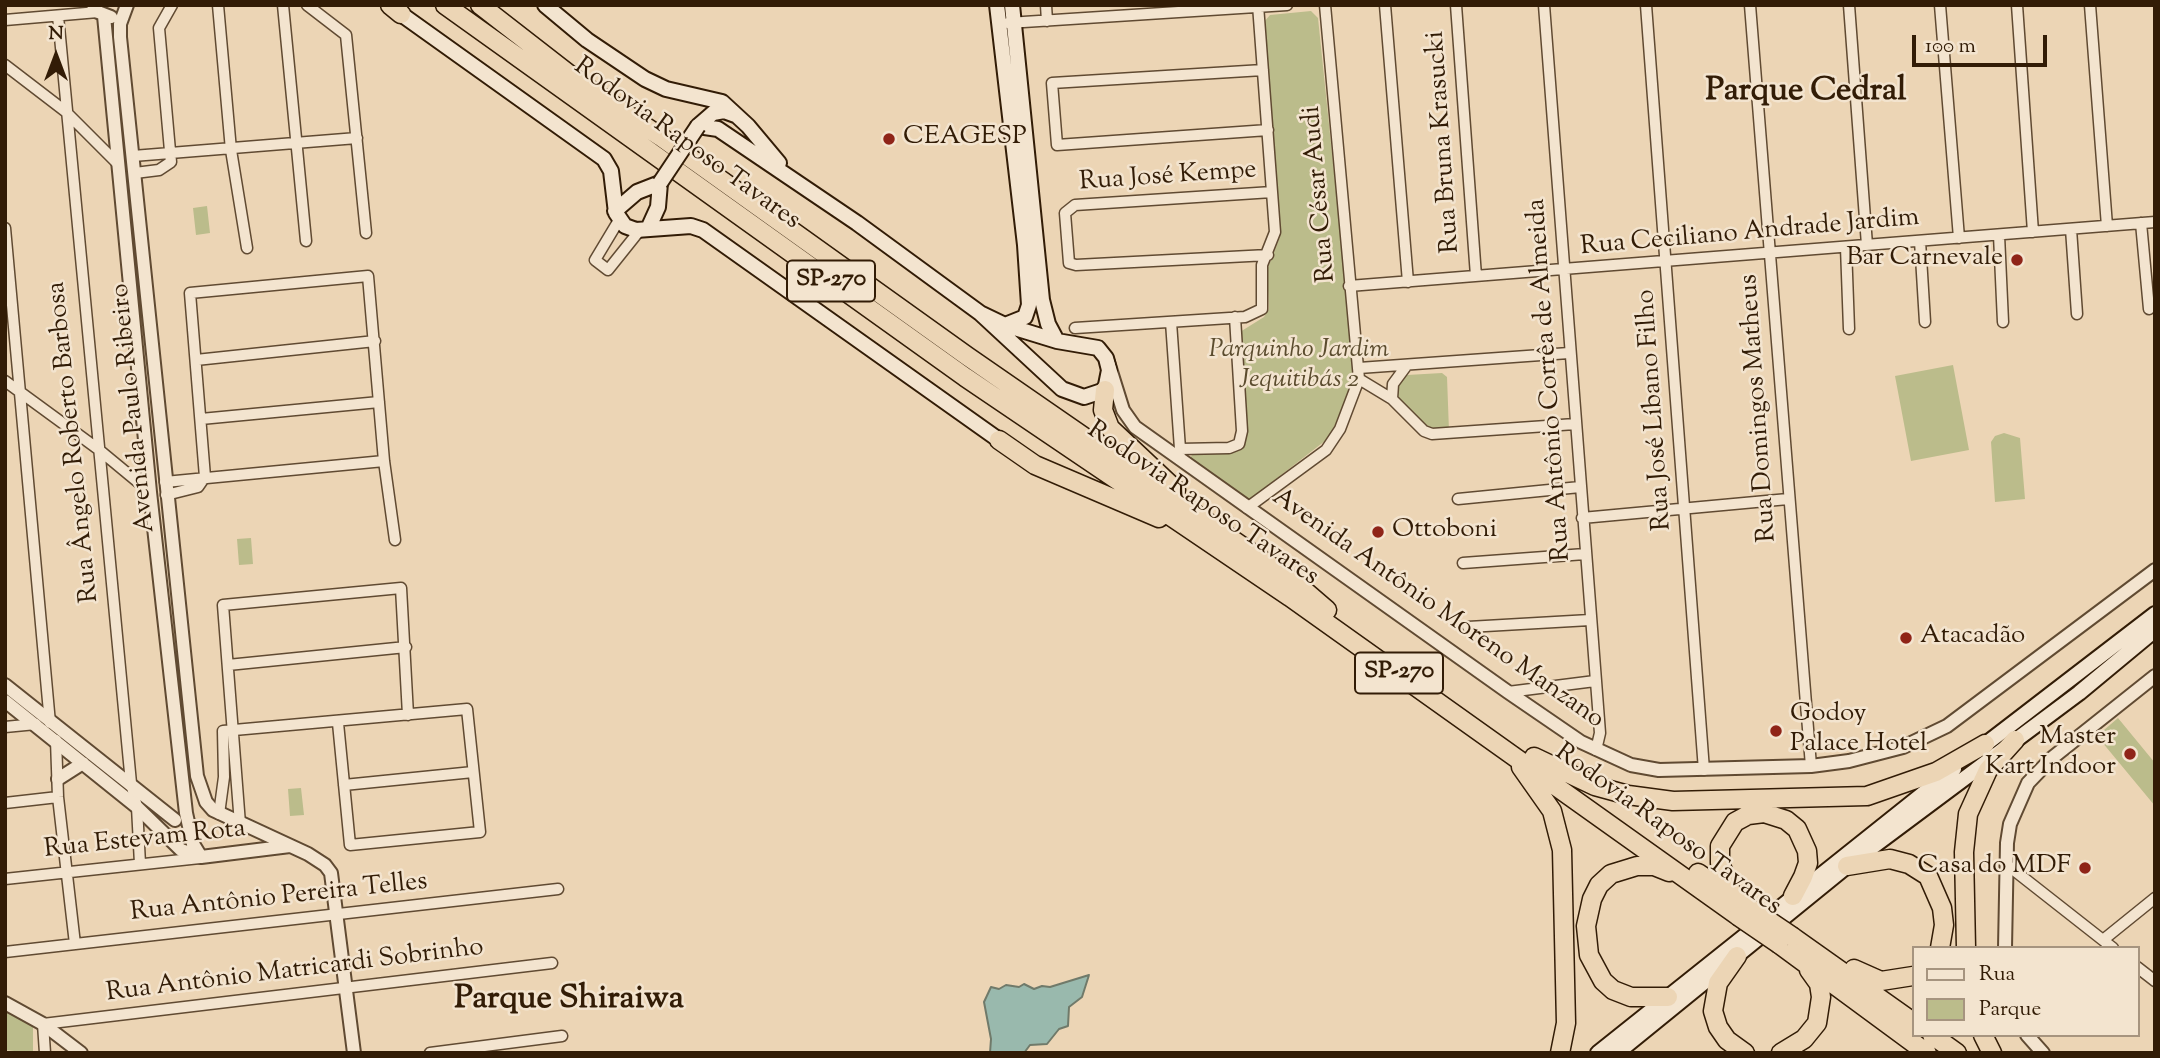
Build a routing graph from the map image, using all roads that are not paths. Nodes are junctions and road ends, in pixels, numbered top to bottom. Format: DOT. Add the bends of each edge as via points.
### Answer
graph roads {
  1 [pos="172,5"];
  2 [pos="218,5"];
  3 [pos="283,5"];
  4 [pos="307,5"];
  5 [pos="445,5"];
  6 [pos="480,5"];
  7 [pos="545,5"];
  8 [pos="998,5"];
  9 [pos="1012,5"];
  10 [pos="1046,5"];
  11 [pos="1287,5"];
  12 [pos="1325,5"];
  13 [pos="1385,5"];
  14 [pos="1456,5"];
  15 [pos="1544,5"];
  16 [pos="1646,5"];
  17 [pos="1750,5"];
  18 [pos="1849,5"];
  19 [pos="1940,5"];
  20 [pos="2017,5"];
  21 [pos="2090,5"];
  22 [pos="127,7"];
  23 [pos="1258,7"];
  24 [pos="393,8"];
  25 [pos="98,11"];
  26 [pos="58,16"];
  27 [pos="5,20"];
  28 [pos="1047,21"];
  29 [pos="1007,23"];
  30 [pos="5,65"];
  31 [pos="1263,70"];
  32 [pos="65,111"];
  33 [pos="736,116"];
  34 [pos="698,126"];
  35 [pos="1268,130"];
  36 [pos="357,138"];
  37 [pos="294,143"];
  38 [pos="231,150"];
  39 [pos="170,152"];
  40 [pos="133,156"];
  41 [pos="117,163"];
  42 [pos="135,173"];
  43 [pos="789,174"];
  44 [pos="660,183"];
  45 [pos="1272,192"];
  46 [pos="617,215"];
  47 [pos="2155,222"];
  48 [pos="2141,223"];
  49 [pos="2107,226"];
  50 [pos="5,228"];
  51 [pos="2071,229"];
  52 [pos="644,230"];
  53 [pos="2033,232"];
  54 [pos="366,233"];
  55 [pos="1999,235"];
  56 [pos="1959,238"];
  57 [pos="306,241"];
  58 [pos="1920,241"];
  59 [pos="1867,245"];
  60 [pos="1846,247"];
  61 [pos="247,248"];
  62 [pos="1769,253"];
  63 [pos="1268,255"];
  64 [pos="1666,261"];
  65 [pos="1563,270"];
  66 [pos="1476,276"];
  67 [pos="1408,282"];
  68 [pos="1349,286"];
  69 [pos="2149,309"];
  70 [pos="980,313"];
  71 [pos="2077,314"];
  72 [pos="1235,317"];
  73 [pos="1171,322"];
  74 [pos="1924,322"];
  75 [pos="2003,322"];
  76 [pos="1005,326"];
  77 [pos="1074,328"];
  78 [pos="1849,329"];
  79 [pos="374,341"];
  80 [pos="1057,341"];
  81 [pos="1569,353"];
  82 [pos="1106,358"];
  83 [pos="196,360"];
  84 [pos="1407,365"];
  85 [pos="1359,373"];
  86 [pos="5,381"];
  87 [pos="1105,390"];
  88 [pos="19,392"];
  89 [pos="1392,398"];
  90 [pos="379,402"];
  91 [pos="201,419"];
  92 [pos="1575,424"];
  93 [pos="999,440"];
  94 [pos="98,449"];
  95 [pos="1179,454"];
  96 [pos="384,461"];
  97 [pos="205,477"];
  98 [pos="1580,487"];
  99 [pos="166,488"];
  100 [pos="150,492"];
  101 [pos="1458,499"];
  102 [pos="1788,499"];
  103 [pos="1247,508"];
  104 [pos="1685,509"];
  105 [pos="1582,518"];
  106 [pos="395,540"];
  107 [pos="1223,543"];
  108 [pos="1585,554"];
  109 [pos="1463,563"];
  110 [pos="2155,570"];
  111 [pos="2155,614"];
  112 [pos="1590,620"];
  113 [pos="1468,627"];
  114 [pos="2155,630"];
  115 [pos="2155,640"];
  116 [pos="2139,643"];
  117 [pos="406,647"];
  118 [pos="228,665"];
  119 [pos="2155,676"];
  120 [pos="1595,681"];
  121 [pos="5,685"];
  122 [pos="1508,692"];
  123 [pos="5,701"];
  124 [pos="408,715"];
  125 [pos="50,719"];
  126 [pos="338,723"];
  127 [pos="35,724"];
  128 [pos="5,727"];
  129 [pos="234,729"];
  130 [pos="2015,740"];
  131 [pos="1496,741"];
  132 [pos="56,743"];
  133 [pos="1985,744"];
  134 [pos="1596,750"];
  135 [pos="1534,757"];
  136 [pos="83,763"];
  137 [pos="1811,766"];
  138 [pos="1704,770"];
  139 [pos="473,772"];
  140 [pos="58,779"];
  141 [pos="131,783"];
  142 [pos="344,785"];
  143 [pos="58,797"];
  144 [pos="206,802"];
  145 [pos="5,803"];
  146 [pos="137,807"];
  147 [pos="219,814"];
  148 [pos="181,817"];
  149 [pos="240,824"];
  150 [pos="161,831"];
  151 [pos="290,846"];
  152 [pos="240,854"];
  153 [pos="201,858"];
  154 [pos="140,864"];
  155 [pos="2006,864"];
  156 [pos="1847,866"];
  157 [pos="67,873"];
  158 [pos="1685,878"];
  159 [pos="5,879"];
  160 [pos="558,889"];
  161 [pos="1733,896"];
  162 [pos="1793,896"];
  163 [pos="2155,898"];
  164 [pos="1744,912"];
  165 [pos="337,914"];
  166 [pos="2103,940"];
  167 [pos="1786,941"];
  168 [pos="75,944"];
  169 [pos="1940,946"];
  170 [pos="1966,946"];
  171 [pos="2005,946"];
  172 [pos="2110,946"];
  173 [pos="5,952"];
  174 [pos="1737,956"];
  175 [pos="552,962"];
  176 [pos="1805,963"];
  177 [pos="2139,969"];
  178 [pos="1912,976"];
  179 [pos="2155,981"];
  180 [pos="345,988"];
  181 [pos="1668,997"];
  182 [pos="5,1003"];
  183 [pos="1912,1021"];
  184 [pos="43,1024"];
  185 [pos="562,1036"];
  186 [pos="1935,1037"];
  187 [pos="1984,1037"];
  188 [pos="2021,1037"];
  189 [pos="2029,1037"];
  190 [pos="45,1053"];
  191 [pos="81,1053"];
  192 [pos="354,1053"];
  193 [pos="430,1053"];
  194 [pos="1560,1053"];
  195 [pos="1598,1053"];
  196 [pos="1617,1053"];
  197 [pos="1745,1053"];
  198 [pos="1781,1053"];
  199 [pos="1927,1053"];
  200 [pos="1957,1053"];
  201 [pos="1992,1053"];
  202 [pos="2029,1053"];
  203 [pos="2043,1053"];
  1 -- 39 [label="street" via="159,28"];
  2 -- 38 [label="street"];
  3 -- 37 [label="street"];
  4 -- 36 [label="street" via="346,35"];
  5 -- 107 [label="highway, Rodovia Raposo Tavares / SP-270" via="965,377"];
  6 -- 107 [label="highway, Rodovia Raposo Tavares / SP-270" via="583,85"];
  7 -- 33 [label="main road" via="645,79 666,89 715,99"];
  8 -- 29 [label="main road"];
  9 -- 29 [label="main road"];
  10 -- 28 [label="street"];
  11 -- 23 [label="street"];
  12 -- 68 [label="street, Rua César Audi"];
  13 -- 67 [label="street"];
  14 -- 66 [label="street, Rua Bruna Krasucki"];
  15 -- 65 [label="street, Rua Antônio Corrêa de Almeida"];
  16 -- 64 [label="street, Rua José Líbano Filho"];
  17 -- 62 [label="street, Rua Domingos Matheus"];
  18 -- 59 [label="street"];
  19 -- 56 [label="street"];
  20 -- 53 [label="street"];
  21 -- 49 [label="street"];
  22 -- 25 [label="street" via="112,17"];
  22 -- 40 [label="street, Avenida Paulo Ribeiro" via="120,37"];
  23 -- 28 [label="street"];
  23 -- 31 [label="street"];
  24 -- 46 [label="main road" via="604,159 611,171"];
  25 -- 26 [label="street"];
  25 -- 41 [label="street"];
  26 -- 27 [label="street"];
  26 -- 32 [label="street, Rua Ângelo Roberto Barbosa"];
  28 -- 29 [label="street"];
  29 -- 76 [label="main road" via="1029,305 1025,317"];
  29 -- 80 [label="main road" via="1042,300"];
  30 -- 32 [label="street"];
  31 -- 35 [label="street"];
  31 -- 35 [label="street" via="1052,83 1057,145"];
  32 -- 41 [label="street"];
  32 -- 94 [label="street, Rua Ângelo Roberto Barbosa"];
  33 -- 34 [label="main road" via="718,112"];
  33 -- 43 [label="main road"];
  34 -- 43 [label="main road" via="718,129"];
  34 -- 44 [label="main road, bridge"];
  35 -- 45 [label="street"];
  36 -- 37 [label="street"];
  36 -- 54 [label="street"];
  37 -- 38 [label="street"];
  37 -- 57 [label="street"];
  38 -- 39 [label="street"];
  38 -- 61 [label="street"];
  39 -- 40 [label="street"];
  39 -- 42 [label="street" via="167,167"];
  40 -- 42 [label="street, Avenida Paulo Ribeiro"];
  41 -- 100 [label="street"];
  42 -- 99 [label="street, Avenida Paulo Ribeiro"];
  43 -- 70 [label="main road"];
  44 -- 46 [label="main road" via="637,192"];
  44 -- 52 [label="main road" via="658,207"];
  45 -- 63 [label="street" via="1275,232"];
  45 -- 63 [label="street, Rua José Kempe" via="1068,207 1065,213 1069,262 1076,265"];
  46 -- 52 [label="main road" via="628,228"];
  46 -- 52 [label="street" via="595,260 608,270"];
  47 -- 48 [label="street, Rua Ceciliano Andrade Jardim"];
  48 -- 49 [label="street, Rua Ceciliano Andrade Jardim"];
  48 -- 69 [label="street"];
  49 -- 51 [label="street, Rua Ceciliano Andrade Jardim"];
  50 -- 88 [label="street"];
  51 -- 53 [label="street, Rua Ceciliano Andrade Jardim"];
  51 -- 71 [label="street"];
  52 -- 93 [label="main road" via="691,226 703,230"];
  53 -- 55 [label="street, Rua Ceciliano Andrade Jardim"];
  55 -- 56 [label="street, Rua Ceciliano Andrade Jardim"];
  55 -- 75 [label="street"];
  56 -- 58 [label="street, Rua Ceciliano Andrade Jardim"];
  58 -- 59 [label="street, Rua Ceciliano Andrade Jardim"];
  58 -- 74 [label="street"];
  59 -- 60 [label="street, Rua Ceciliano Andrade Jardim"];
  60 -- 62 [label="street, Rua Ceciliano Andrade Jardim"];
  60 -- 78 [label="street"];
  62 -- 64 [label="street, Rua Ceciliano Andrade Jardim"];
  62 -- 102 [label="street, Rua Domingos Matheus"];
  63 -- 72 [label="street" via="1262,265 1262,309"];
  64 -- 65 [label="street, Rua Ceciliano Andrade Jardim"];
  64 -- 104 [label="street, Rua José Líbano Filho"];
  65 -- 66 [label="street, Rua Ceciliano Andrade Jardim"];
  65 -- 81 [label="street, Rua Antônio Corrêa de Almeida"];
  66 -- 67 [label="street, Rua Ceciliano Andrade Jardim"];
  67 -- 68 [label="street, Rua Ceciliano Andrade Jardim"];
  68 -- 85 [label="street, Rua César Audi"];
  70 -- 76 [label="main road"];
  70 -- 87 [label="main road" via="1062,389 1084,397"];
  72 -- 73 [label="street"];
  72 -- 95 [label="street" via="1239,444"];
  73 -- 77 [label="street"];
  73 -- 95 [label="street"];
  76 -- 80 [label="main road"];
  79 -- 83 [label="street"];
  79 -- 83 [label="street" via="368,276 190,293"];
  79 -- 90 [label="street"];
  80 -- 82 [label="main road" via="1092,345"];
  81 -- 84 [label="street"];
  81 -- 92 [label="street, Rua Antônio Corrêa de Almeida"];
  82 -- 87 [label="main road" via="1109,375"];
  82 -- 95 [label="street, Avenida Antônio Moreno Manzano" via="1128,419"];
  83 -- 91 [label="street"];
  84 -- 85 [label="street"];
  84 -- 89 [label="street" via="1393,384"];
  85 -- 89 [label="street"];
  85 -- 103 [label="street" via="1340,429 1326,450"];
  86 -- 88 [label="street"];
  87 -- 107 [label="highway" via="1103,410 1110,428"];
  88 -- 94 [label="street"];
  88 -- 125 [label="street"];
  89 -- 92 [label="street" via="1432,434"];
  90 -- 91 [label="street"];
  90 -- 96 [label="street"];
  91 -- 97 [label="street"];
  92 -- 98 [label="street, Rua Antônio Corrêa de Almeida"];
  93 -- 107 [label="highway" via="1035,465"];
  94 -- 100 [label="street"];
  94 -- 141 [label="street, Rua Ângelo Roberto Barbosa"];
  95 -- 103 [label="street, Avenida Antônio Moreno Manzano"];
  96 -- 97 [label="street"];
  96 -- 106 [label="street"];
  97 -- 99 [label="street" via="193,489"];
  98 -- 101 [label="street"];
  98 -- 105 [label="street, Rua Antônio Corrêa de Almeida"];
  99 -- 144 [label="street, Avenida Paulo Ribeiro" via="197,776"];
  100 -- 148 [label="street"];
  102 -- 104 [label="street"];
  102 -- 137 [label="street, Rua Domingos Matheus"];
  103 -- 122 [label="street, Avenida Antônio Moreno Manzano"];
  104 -- 105 [label="street"];
  104 -- 138 [label="street, Rua José Líbano Filho"];
  105 -- 108 [label="street, Rua Antônio Corrêa de Almeida"];
  107 -- 131 [label="highway, Rodovia Raposo Tavares / SP-270"];
  107 -- 135 [label="highway, Rodovia Raposo Tavares / SP-270"];
  108 -- 109 [label="street"];
  108 -- 112 [label="street, Rua Antônio Corrêa de Almeida"];
  110 -- 137 [label="street, Avenida Antônio Moreno Manzano" via="1947,726 1903,747"];
  111 -- 133 [label="main road"];
  112 -- 113 [label="street"];
  112 -- 120 [label="street, Rua Antônio Corrêa de Almeida"];
  114 -- 116 [label="main road"];
  115 -- 116 [label="main road"];
  116 -- 130 [label="main road"];
  117 -- 118 [label="street"];
  117 -- 118 [label="street" via="401,588 343,592 223,605"];
  117 -- 124 [label="street"];
  118 -- 129 [label="street"];
  119 -- 155 [label="street" via="2052,758 2028,783 2010,824"];
  120 -- 122 [label="street"];
  120 -- 134 [label="street, Rua Antônio Corrêa de Almeida" via="1601,733"];
  121 -- 125 [label="street"];
  122 -- 134 [label="street, Avenida Antônio Moreno Manzano"];
  123 -- 127 [label="street"];
  124 -- 126 [label="street"];
  124 -- 139 [label="street" via="467,709"];
  125 -- 127 [label="street"];
  125 -- 132 [label="street"];
  125 -- 141 [label="street"];
  126 -- 129 [label="street"];
  126 -- 142 [label="street"];
  127 -- 128 [label="street"];
  127 -- 132 [label="street"];
  129 -- 147 [label="street" via="222,731 224,777"];
  129 -- 149 [label="street"];
  130 -- 156 [label="main road"];
  130 -- 170 [label="highway" via="1988,770 1968,814"];
  131 -- 158 [label="highway, Rodovia Raposo Tavares / SP-270"];
  131 -- 194 [label="highway" via="1544,797 1562,850 1566,1023"];
  132 -- 136 [label="street"];
  132 -- 140 [label="street"];
  133 -- 135 [label="highway" via="1936,772 1867,796 1673,801 1595,786"];
  133 -- 162 [label="main road"];
  134 -- 138 [label="street, Avenida Antônio Moreno Manzano" via="1631,765"];
  135 -- 161 [label="highway, Rodovia Raposo Tavares / SP-270"];
  136 -- 140 [label="street"];
  136 -- 146 [label="street"];
  137 -- 138 [label="street, Avenida Antônio Moreno Manzano"];
  139 -- 142 [label="street"];
  139 -- 142 [label="street" via="480,832 361,844 351,845"];
  140 -- 143 [label="street"];
  141 -- 146 [label="street, Rua Ângelo Roberto Barbosa"];
  141 -- 148 [label="street"];
  143 -- 145 [label="street"];
  143 -- 157 [label="street"];
  144 -- 147 [label="street"];
  144 -- 148 [label="street"];
  146 -- 150 [label="street"];
  146 -- 154 [label="street, Rua Ângelo Roberto Barbosa"];
  147 -- 149 [label="street"];
  148 -- 150 [label="street"];
  148 -- 153 [label="street"];
  149 -- 151 [label="street"];
  149 -- 152 [label="street" via="246,841"];
  150 -- 153 [label="street" via="181,850"];
  151 -- 152 [label="street, Rua Estevam Rota"];
  151 -- 165 [label="street" via="331,873"];
  152 -- 153 [label="street, Rua Estevam Rota"];
  153 -- 154 [label="street, Rua Estevam Rota"];
  154 -- 157 [label="street, Rua Estevam Rota"];
  155 -- 166 [label="street"];
  155 -- 171 [label="street"];
  156 -- 169 [label="highway" via="1890,859 1928,876 1942,908"];
  156 -- 174 [label="main road"];
  157 -- 159 [label="street, Rua Estevam Rota"];
  157 -- 168 [label="street"];
  158 -- 164 [label="highway, Rodovia Raposo Tavares / SP-270"];
  158 -- 181 [label="highway" via="1654,866 1623,869 1599,885 1588,911 1589,955 1603,981 1631,997"];
  160 -- 165 [label="street, Rua Antônio Pereira Telles"];
  161 -- 162 [label="highway" via="1720,863 1720,846 1735,822 1764,813 1797,829 1807,851 1808,863"];
  161 -- 164 [label="highway, Rodovia Raposo Tavares / SP-270"];
  162 -- 181 [label="main road"];
  163 -- 166 [label="street"];
  164 -- 167 [label="highway, Rodovia Raposo Tavares / SP-270, bridge"];
  165 -- 168 [label="street, Rua Antônio Pereira Telles"];
  165 -- 180 [label="street"];
  166 -- 172 [label="street"];
  167 -- 176 [label="highway, Rodovia Raposo Tavares / SP-270"];
  167 -- 178 [label="highway" via="1829,953 1869,978 1891,981"];
  167 -- 183 [label="highway, Rodovia Raposo Tavares / SP-270"];
  168 -- 173 [label="street, Rua Antônio Pereira Telles"];
  174 -- 196 [label="main road"];
  174 -- 197 [label="highway" via="1718,983 1713,1011 1727,1040"];
  175 -- 180 [label="street, Rua Antônio Matricardi Sobrinho"];
  176 -- 198 [label="highway" via="1819,985 1817,1023 1804,1040"];
  176 -- 199 [label="highway, Rodovia Raposo Tavares / SP-270"];
  177 -- 179 [label="street"];
  180 -- 184 [label="street, Rua Antônio Matricardi Sobrinho"];
  180 -- 192 [label="street"];
  181 -- 195 [label="main road"];
  182 -- 184 [label="street"];
  184 -- 190 [label="street"];
  184 -- 191 [label="street"];
  185 -- 193 [label="street"];
  186 -- 200 [label="highway"];
  187 -- 201 [label="highway"];
  188 -- 202 [label="street"];
  189 -- 203 [label="street"];
}
